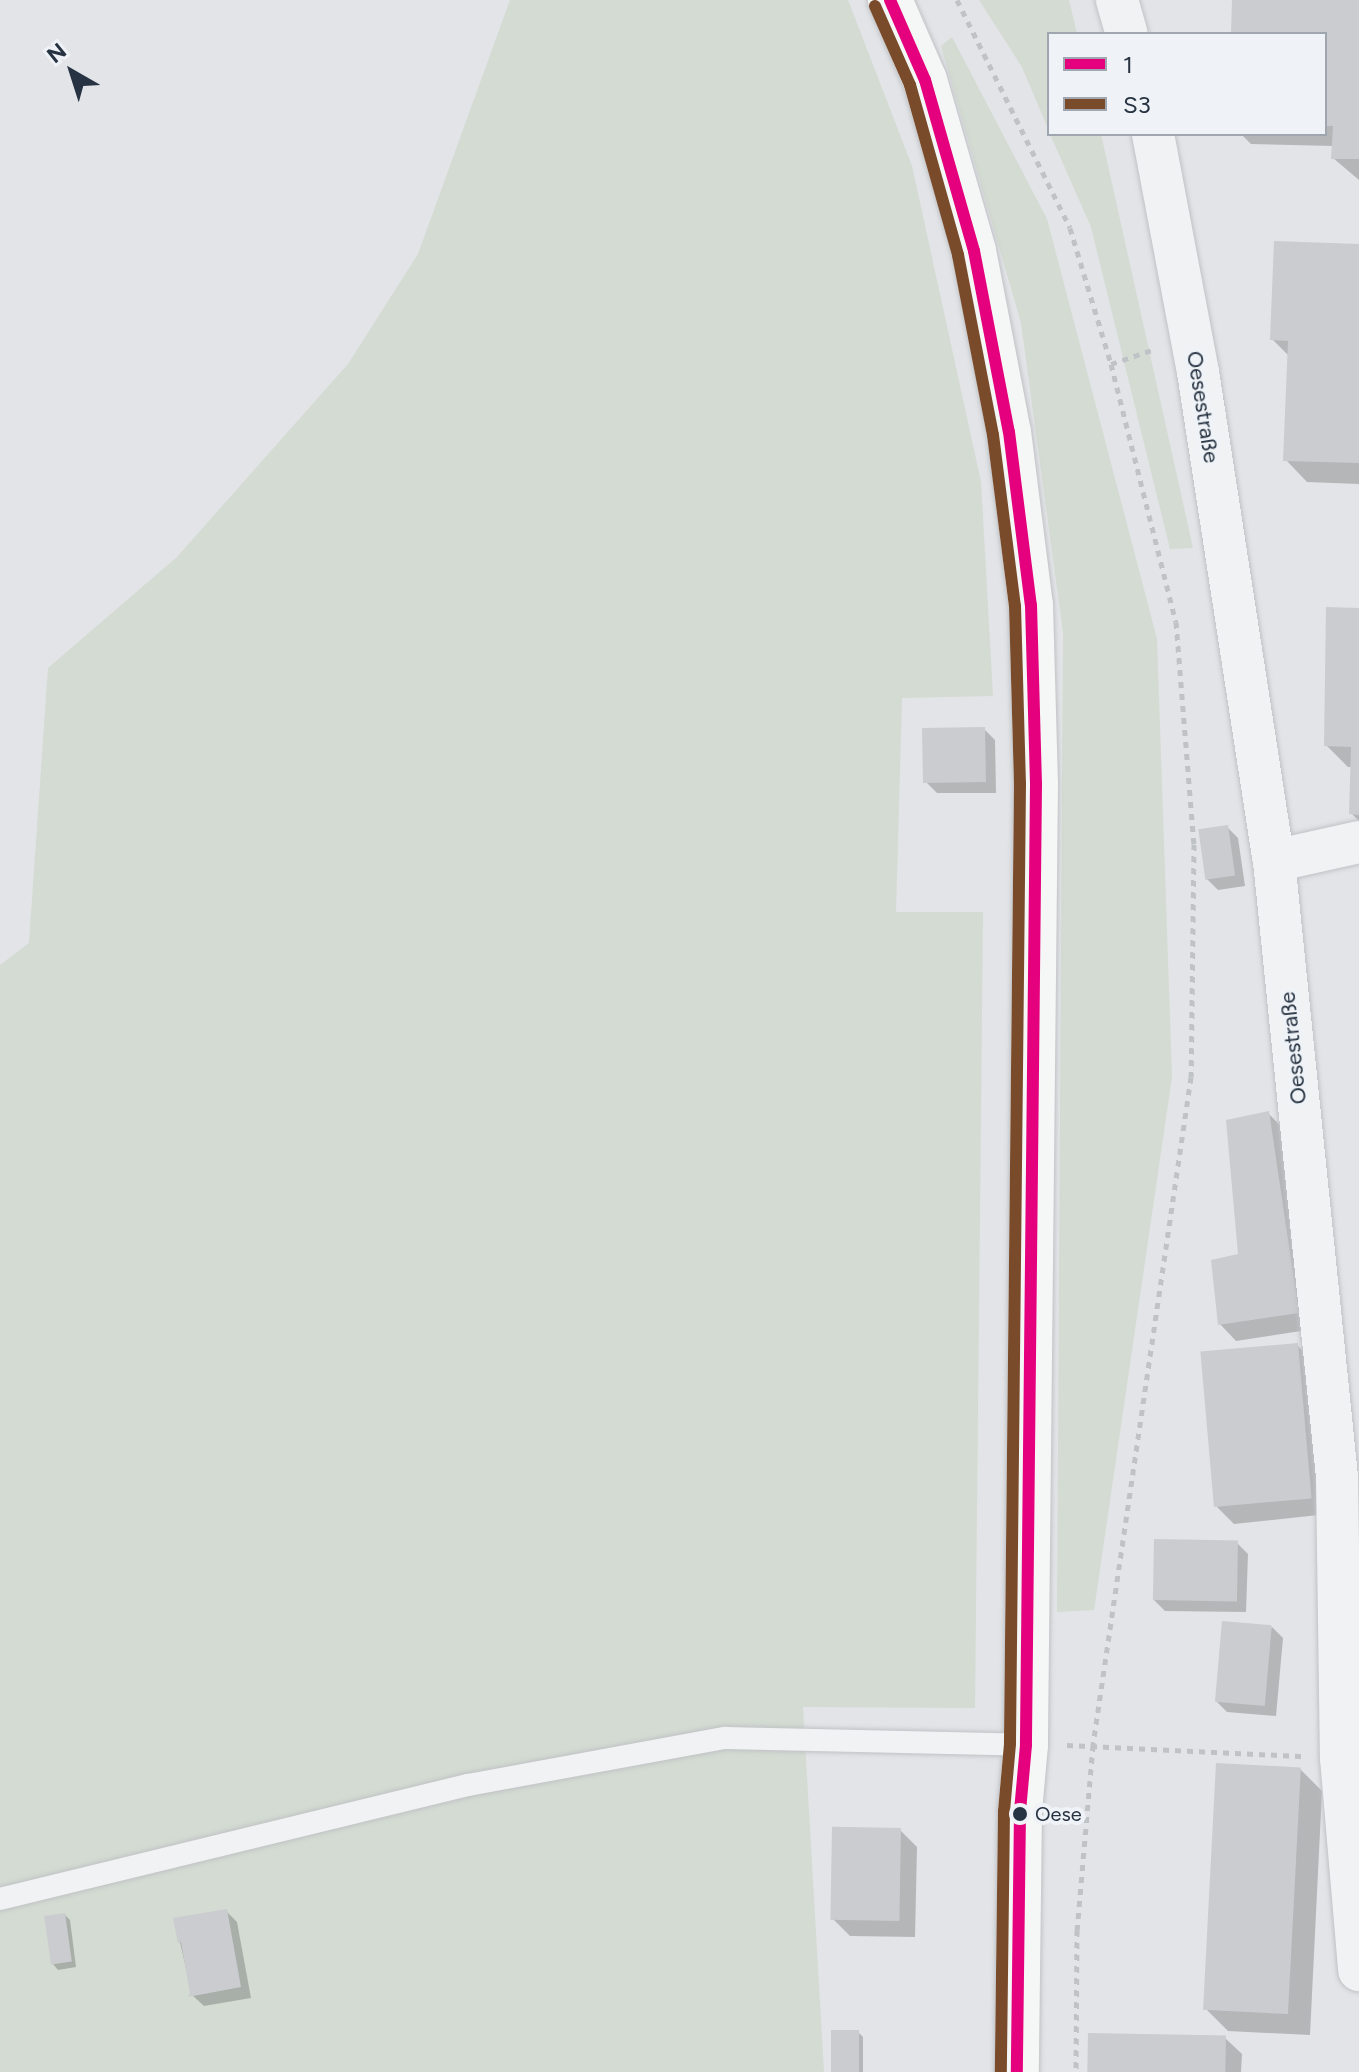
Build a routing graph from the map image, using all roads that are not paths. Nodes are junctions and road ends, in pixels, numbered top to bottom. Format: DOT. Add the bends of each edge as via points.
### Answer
graph roads {
  1 [pos="890,0"];
  2 [pos="1117,0"];
  3 [pos="1126,32"];
  4 [pos="1153,136"];
  5 [pos="1359,842"];
  6 [pos="1274,861"];
  7 [pos="1026,1745"];
  8 [pos="1350,1758"];
  9 [pos="0,1899"];
  10 [pos="1359,1970"];
  11 [pos="1017,2072"];
  1 -- 7 [label="main road" via="925,80 974,251 1009,432 1031,605 1036,784"];
  2 -- 3 [label="street"];
  4 -- 6 [label="street, Oesestraße" via="1198,372"];
  5 -- 6 [label="street"];
  6 -- 8 [label="street, Oesestraße" via="1337,1477"];
  7 -- 9 [label="lane" via="725,1738 468,1785"];
  7 -- 11 [label="main road" via="1020,1811"];
  8 -- 10 [label="street, Oesestraße"];
}
